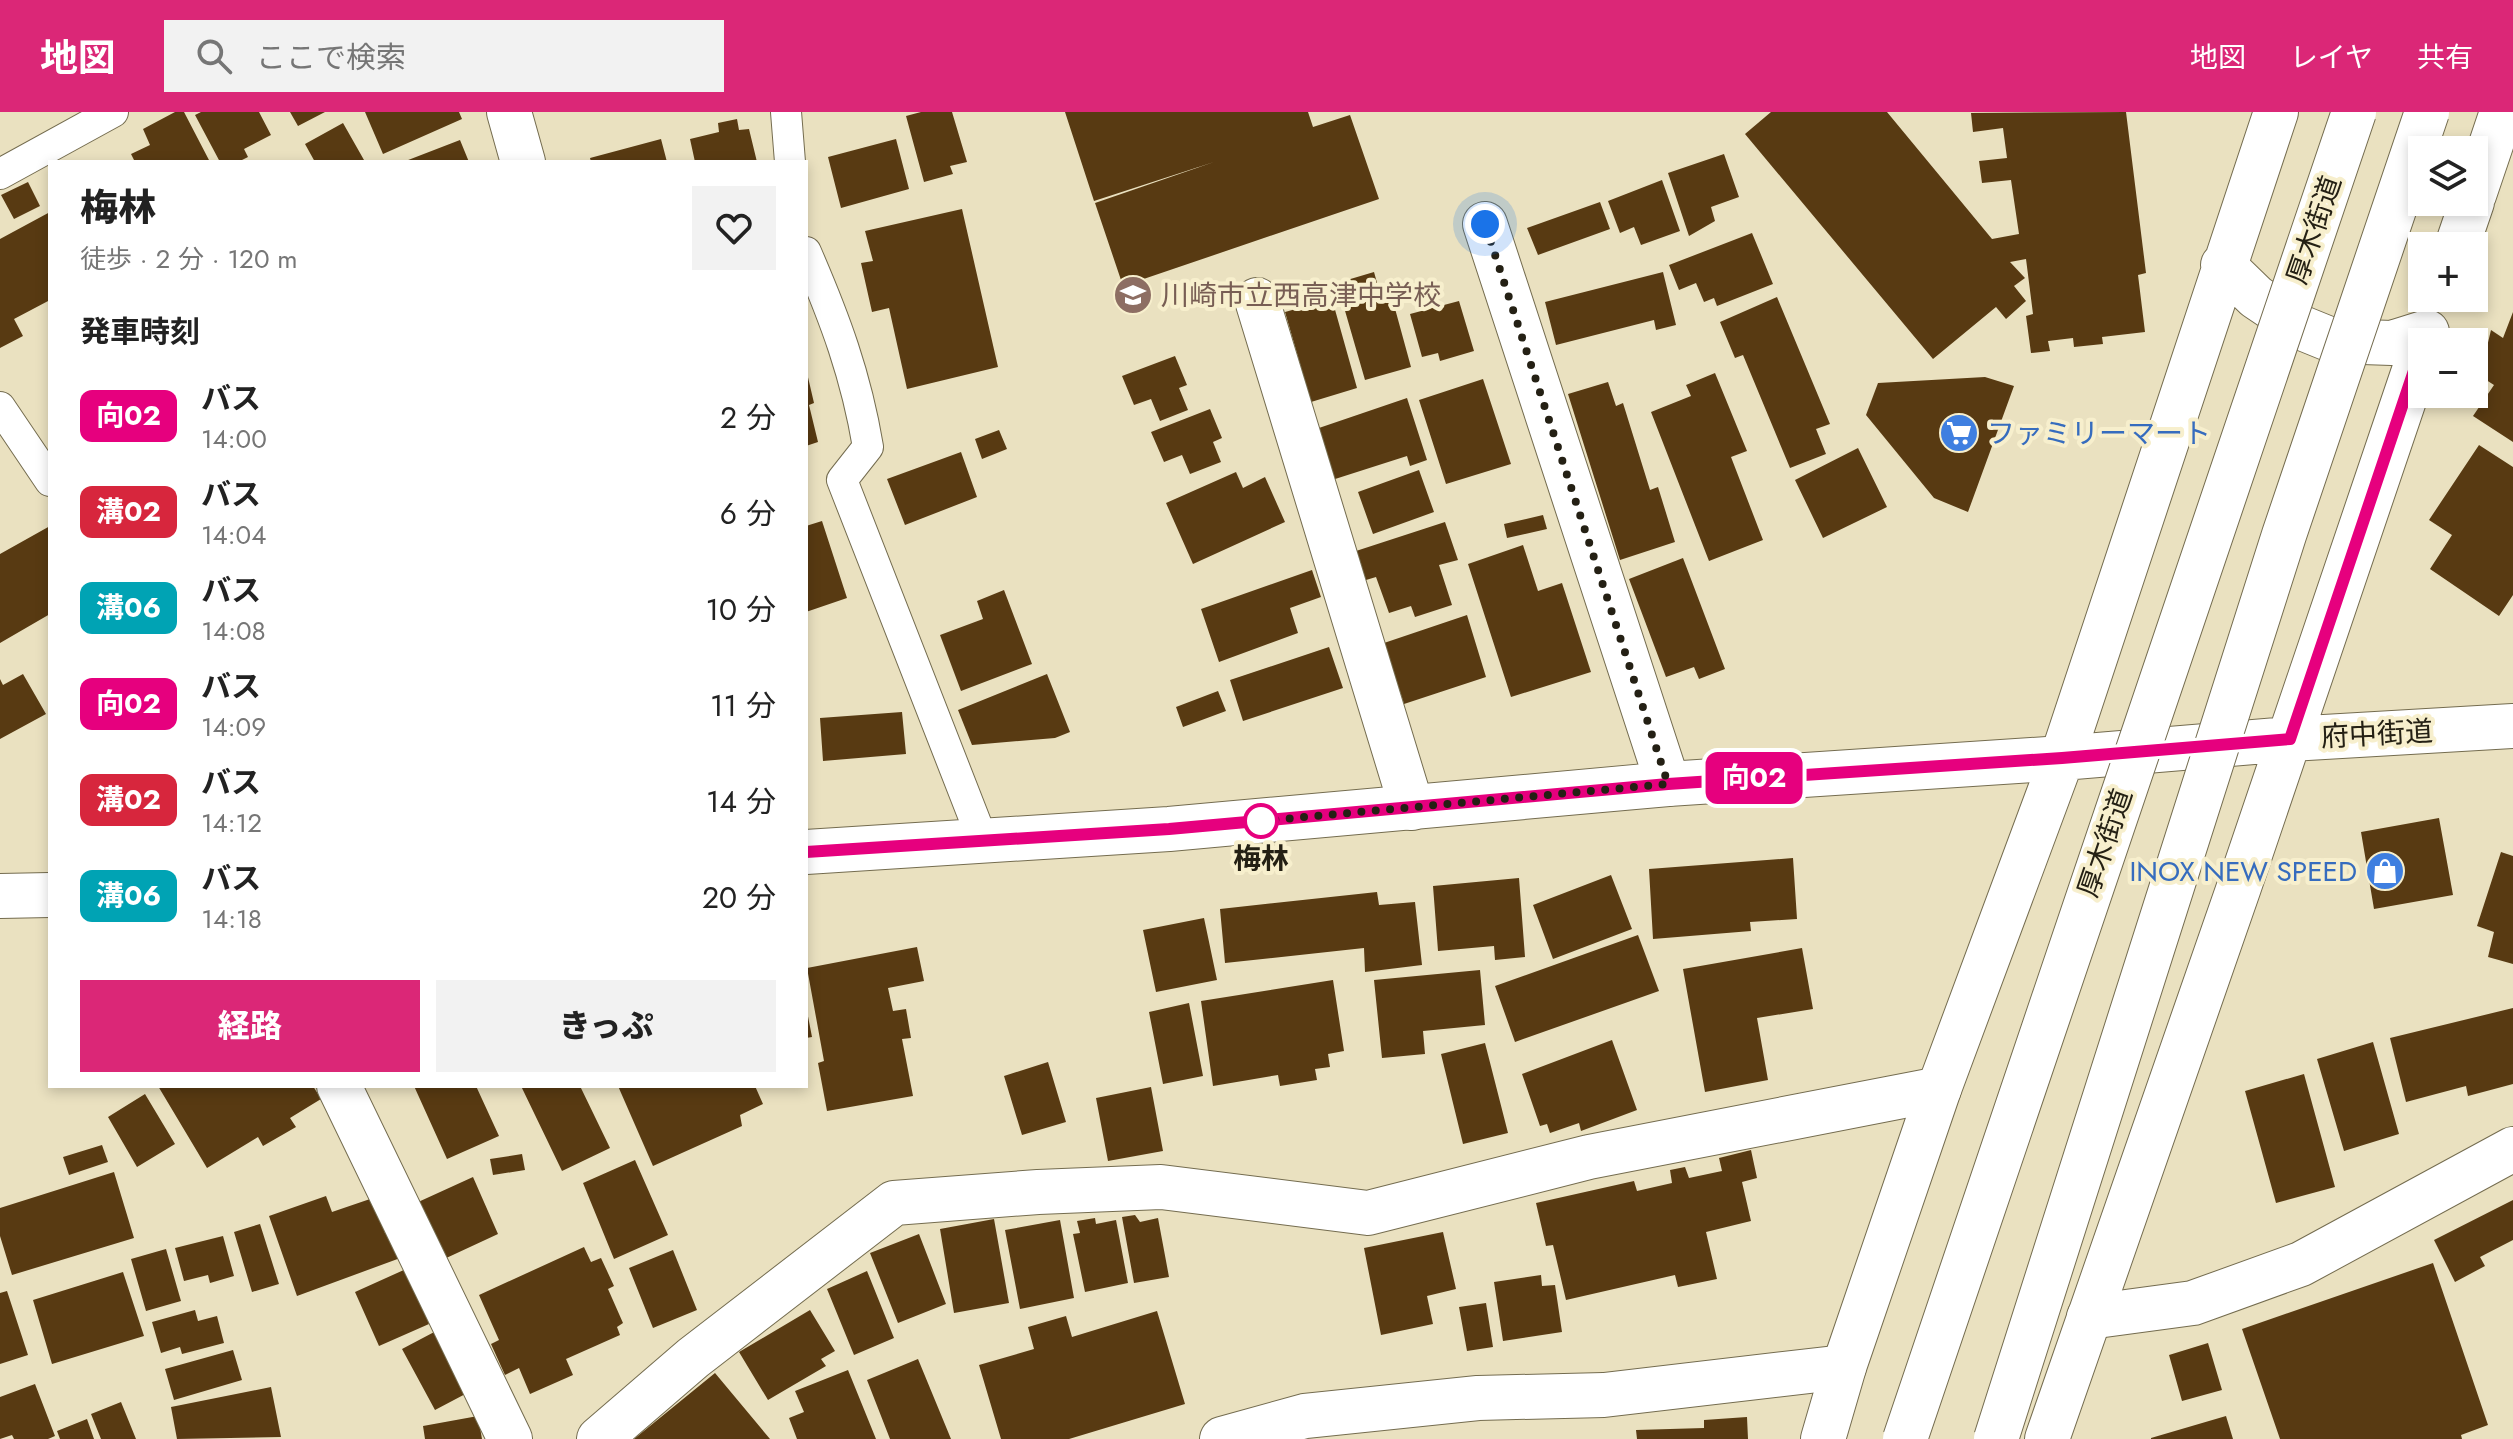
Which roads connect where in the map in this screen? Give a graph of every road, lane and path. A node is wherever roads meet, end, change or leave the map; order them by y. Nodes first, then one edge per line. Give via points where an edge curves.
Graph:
1 (113, 112) edge
2 (509, 112) edge
3 (786, 112) edge
4 (2276, 112) edge
5 (2354, 112) edge
6 (2427, 112) edge
7 (2502, 112) edge
8 (2488, 154) edge
9 (522, 160) edge
10 (790, 160) edge
11 (0, 174) edge
12 (1485, 224) dead end
13 (808, 257) edge
14 (2223, 265) junction
15 (1257, 300) dead end
16 (2408, 337) edge
17 (2408, 389) edge
18 (0, 407) edge
19 (48, 478) edge
20 (2513, 726) edge
21 (2290, 739) junction
22 (2062, 758) junction
23 (1668, 784) junction
24 (1412, 808) junction
25 (983, 841) junction
26 (808, 852) edge
27 (48, 895) edge
28 (0, 896) edge
29 (340, 1088) edge
30 (1939, 1089) junction
31 (2513, 1149) edge
32 (2089, 1317) junction
33 (1844, 1367) junction
34 (510, 1439) edge
35 (599, 1439) edge
36 (1222, 1439) edge
37 (1823, 1439) edge
38 (1905, 1439) edge
39 (1996, 1439) edge
40 (2047, 1439) edge

1 - 11 lane
2 - 9 main road
3 - 10 lane
4 - 14 main road
5 - 38 main road, 厚木街道, bridge
6 - 39 main road, bridge via 2284,535
7 - 8 main road
12 - 23 main road
13 - 25 lane via 859,394 868,447 842,480
14 - 16 main road via 2256,297 2302,328 2334,341 2392,343
14 - 22 main road
15 - 24 main road
17 - 21 main road
18 - 19 lane
20 - 21 main road, 府中街道
21 - 22 main road, 府中街道
21 - 32 main road
22 - 23 main road, 府中街道
22 - 30 main road
23 - 24 main road, 府中街道
24 - 25 main road, 府中街道
25 - 26 main road, 府中街道
27 - 28 main road
29 - 34 main road
30 - 33 main road
30 - 35 main road via 1589,1157 1368,1213 1161,1187 894,1203 693,1358
31 - 32 main road via 2301,1264 2193,1303
32 - 40 main road
33 - 36 main road via 1604,1395 1478,1398 1305,1416
33 - 37 main road

